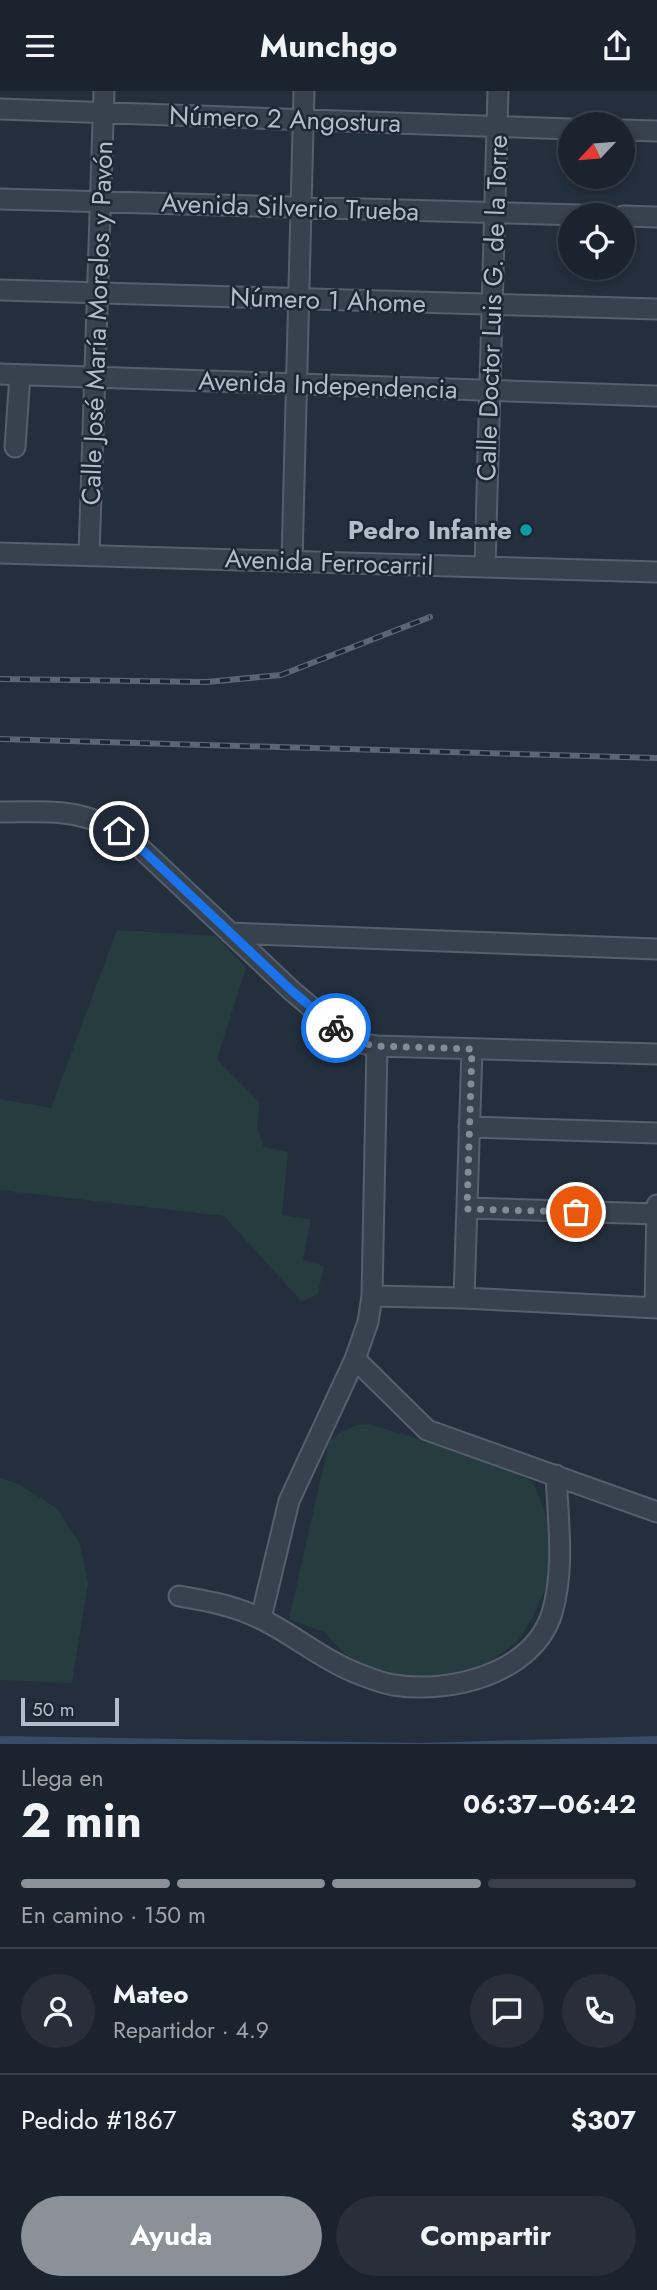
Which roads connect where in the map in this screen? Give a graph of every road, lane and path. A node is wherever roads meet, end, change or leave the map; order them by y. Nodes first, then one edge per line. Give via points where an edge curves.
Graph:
1 (104, 91) edge
2 (304, 91) edge
3 (498, 91) edge
4 (0, 109) edge
5 (104, 113) junction
6 (304, 120) junction
7 (497, 126) junction
8 (558, 129) edge
9 (635, 130) edge
10 (657, 131) edge
11 (0, 199) edge
12 (101, 201) junction
13 (301, 207) junction
14 (495, 213) junction
15 (558, 214) edge
16 (635, 216) edge
17 (657, 217) edge
18 (0, 290) edge
19 (98, 292) junction
20 (299, 299) junction
21 (492, 305) junction
22 (657, 309) edge
23 (10, 375) edge
24 (96, 377) junction
25 (297, 384) junction
26 (490, 390) junction
27 (657, 396) edge
28 (15, 447) dead end
29 (0, 553) edge
30 (89, 556) junction
31 (292, 561) junction
32 (485, 567) junction
33 (657, 572) edge
34 (0, 812) edge
35 (230, 933) junction
36 (657, 949) edge
37 (377, 1046) junction
38 (472, 1049) junction
39 (657, 1054) edge
40 (469, 1127) junction
41 (657, 1133) edge
42 (657, 1205) edge
43 (467, 1209) junction
44 (657, 1214) edge
45 (372, 1296) junction
46 (464, 1298) junction
47 (656, 1308) edge
48 (355, 1359) junction
49 (556, 1475) junction
50 (657, 1512) edge
51 (180, 1596) dead end
52 (261, 1618) junction

1 - 5 street, Calle José María Morelos y Pavón
2 - 6 street
3 - 7 street, Calle Doctor Luis G. de la Torre
4 - 5 street, Número 2 Angostura
5 - 6 street, Número 2 Angostura
5 - 12 street, Calle José María Morelos y Pavón
6 - 7 street, Número 2 Angostura
6 - 13 street
7 - 8 street, Número 2 Angostura
7 - 14 street, Calle Doctor Luis G. de la Torre
9 - 10 street
11 - 12 street, Avenida Silverio Trueba
12 - 13 street, Avenida Silverio Trueba
12 - 19 street, Calle José María Morelos y Pavón
13 - 14 street, Avenida Silverio Trueba
13 - 20 street
14 - 15 street, Avenida Silverio Trueba
14 - 21 street, Calle Doctor Luis G. de la Torre
16 - 17 street
18 - 19 street, Número 1 Ahome
19 - 20 street, Número 1 Ahome
19 - 24 street, Calle José María Morelos y Pavón
20 - 21 street, Número 1 Ahome
20 - 25 street
21 - 22 street, Número 1 Ahome
21 - 26 street, Calle Doctor Luis G. de la Torre
23 - 24 street, Avenida Independencia
23 - 28 street
24 - 25 street, Avenida Independencia
24 - 30 street, Calle José María Morelos y Pavón
25 - 26 street, Avenida Independencia
25 - 31 street
26 - 27 street, Avenida Independencia
26 - 32 street, Calle Doctor Luis G. de la Torre
29 - 30 street, Avenida Ferrocarril
30 - 31 street, Avenida Ferrocarril
31 - 32 street, Avenida Ferrocarril
32 - 33 street, Avenida Ferrocarril
34 - 35 street via 59,812 104,822 132,840
35 - 36 street
35 - 37 street via 353,1042
37 - 38 street
37 - 45 street
38 - 39 street
38 - 40 street
40 - 41 street
40 - 43 street
42 - 44 street
43 - 44 street
43 - 46 street
44 - 47 street
45 - 46 street
45 - 48 street
46 - 47 street
48 - 49 street via 427,1430
48 - 52 street via 289,1501
49 - 50 street
49 - 52 street via 559,1561 552,1613 536,1642 509,1664 449,1685 395,1685 350,1671
51 - 52 street via 224,1604

